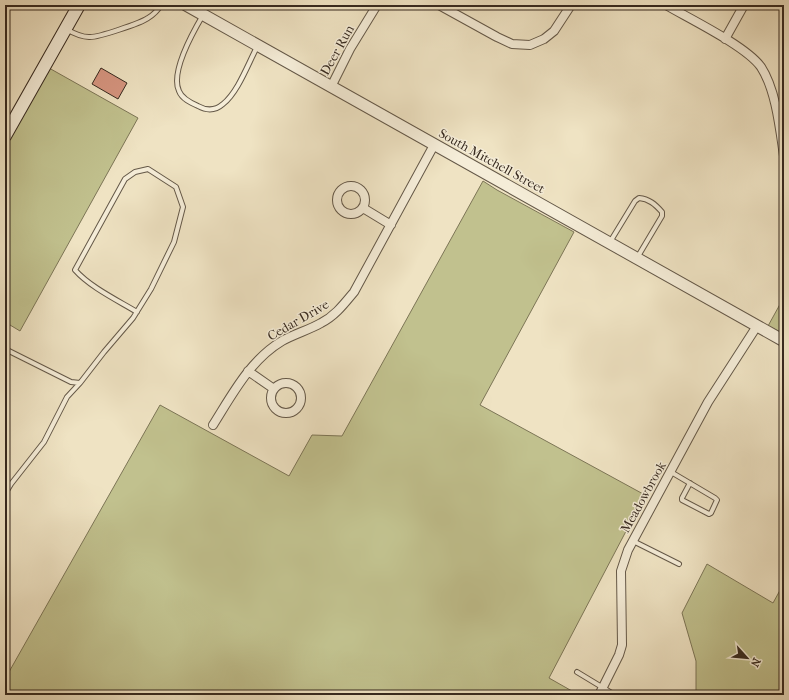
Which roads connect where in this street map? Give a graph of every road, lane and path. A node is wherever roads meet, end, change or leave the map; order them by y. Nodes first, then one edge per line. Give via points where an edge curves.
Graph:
1 (80, 5) edge
2 (161, 5) edge
3 (377, 5) edge
4 (439, 5) edge
5 (571, 5) edge
6 (666, 5) edge
7 (744, 5) edge
8 (188, 6) edge
9 (203, 14) junction
10 (66, 29) junction
11 (725, 39) junction
12 (258, 45) junction
13 (331, 87) junction
14 (5, 136) edge
15 (434, 145) junction
16 (784, 156) edge
17 (363, 208) dead end
18 (391, 225) junction
19 (609, 243) junction
20 (637, 259) junction
21 (137, 312) junction
22 (757, 326) junction
23 (784, 341) edge
24 (5, 350) edge
25 (248, 371) junction
26 (80, 384) junction
27 (274, 390) dead end
28 (213, 425) dead end
29 (671, 472) junction
30 (690, 483) junction
31 (5, 494) edge
32 (632, 540) junction
33 (679, 564) dead end
34 (577, 672) dead end
35 (601, 691) edge
36 (615, 695) edge

1 - 10 main road
2 - 10 lane via 147,19 90,38
3 - 13 street, Deer Run via 350,49
4 - 5 street via 512,44 530,45 544,39 554,30
6 - 11 street
7 - 11 street
8 - 9 street, South Mitchell Street
9 - 12 street, South Mitchell Street
9 - 12 lane via 178,68 177,84 184,99 208,110 224,104 237,86
10 - 14 main road
11 - 16 street via 747,53 761,67 777,110
12 - 13 street, South Mitchell Street
13 - 15 street, South Mitchell Street
15 - 18 street, Cedar Drive
15 - 19 street, South Mitchell Street
17 - 18 street
18 - 25 street, Cedar Drive via 354,292 340,310 331,318 282,340 263,354
19 - 20 street, South Mitchell Street
19 - 20 lane via 635,201 646,198 657,206 662,216
20 - 22 street, South Mitchell Street
21 - 21 lane via 174,242 183,206 176,187 148,169 135,172 125,179 75,270 81,277
21 - 26 lane
22 - 23 street, South Mitchell Street
22 - 29 street, Meadowbrook via 708,402
24 - 26 lane
25 - 27 street
25 - 28 street, Cedar Drive
26 - 31 lane via 67,397 44,442
29 - 30 lane
29 - 32 street, Meadowbrook
30 - 30 lane via 717,500 711,513 682,500
32 - 33 lane
32 - 35 street, Meadowbrook via 621,571 622,645
34 - 35 lane
35 - 36 lane

